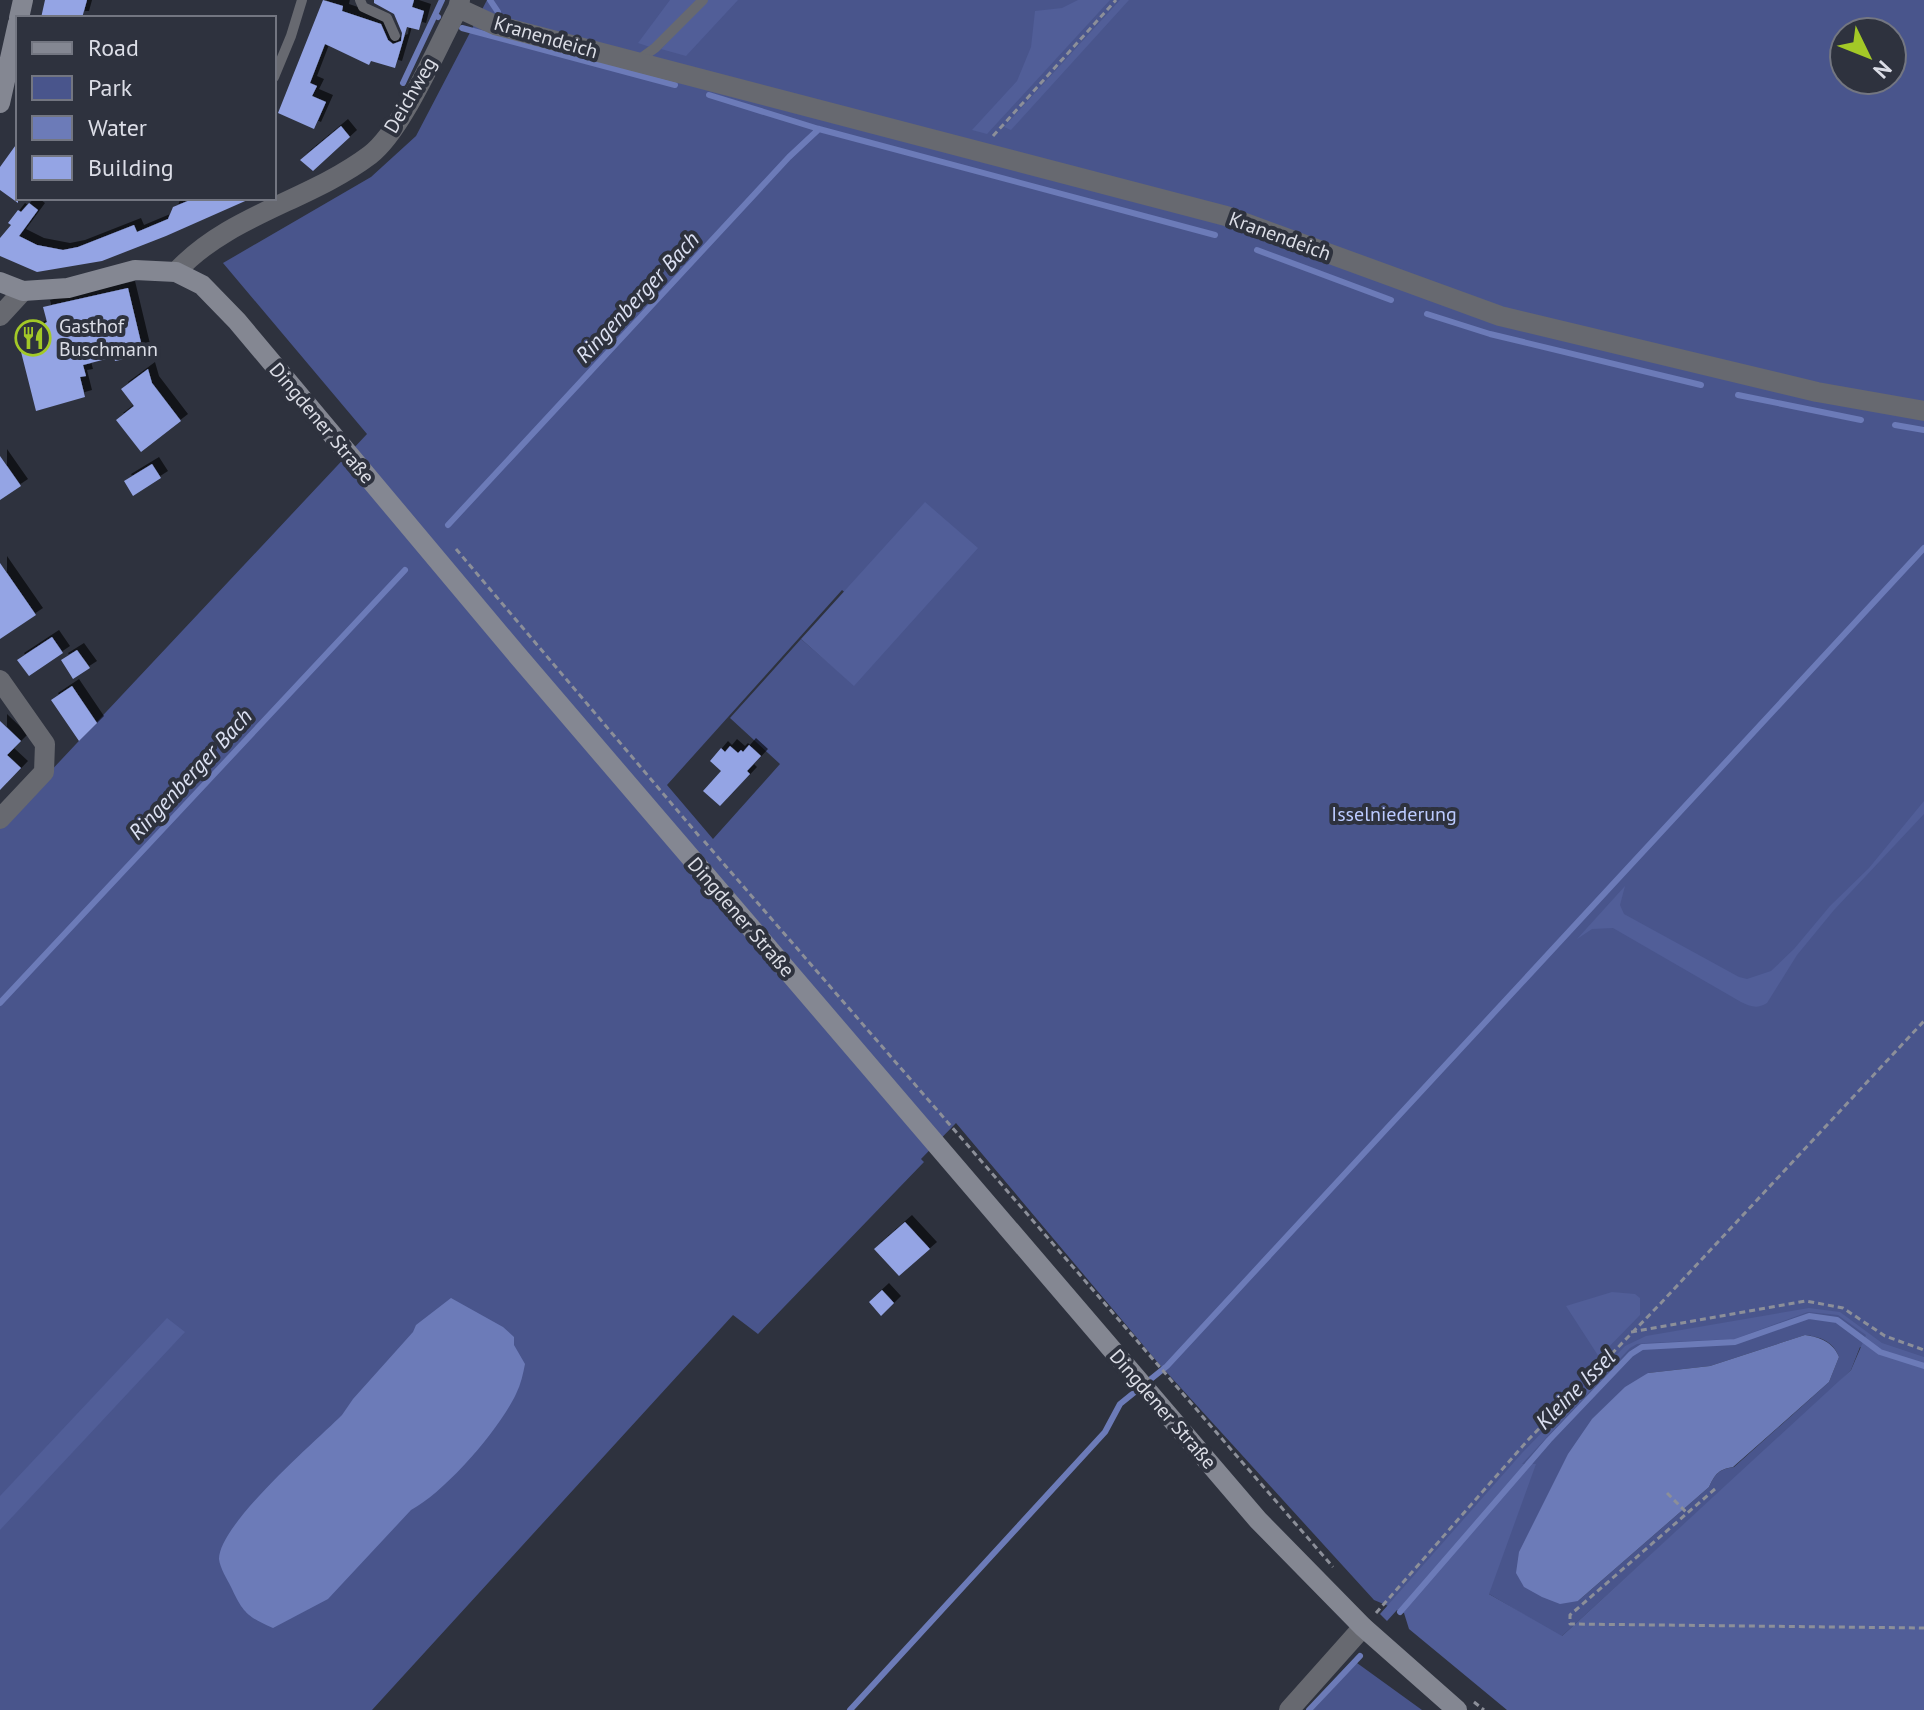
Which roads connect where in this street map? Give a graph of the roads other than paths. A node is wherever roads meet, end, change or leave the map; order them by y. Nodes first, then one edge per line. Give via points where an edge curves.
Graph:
1 (302, 0) edge
2 (360, 0) edge
3 (703, 0) edge
4 (459, 4) edge
5 (16, 29) edge
6 (395, 36) dead end
7 (635, 62) junction
8 (276, 72) edge
9 (0, 103) edge
10 (176, 272) junction
11 (0, 282) edge
12 (23, 291) junction
13 (0, 316) edge
14 (1924, 411) edge
15 (0, 680) edge
16 (0, 819) edge
17 (1368, 1621) junction
18 (1465, 1705) edge
19 (1289, 1710) edge

1 - 8 lane
2 - 6 lane via 363,7 387,18
3 - 7 lane
4 - 7 street, Kranendeich via 495,25
4 - 10 street, Deichweg via 395,127 372,153 344,173 252,217 193,253
5 - 9 main road
7 - 14 street, Kranendeich via 1226,216 1500,316 1817,392
10 - 12 main road, Dingdener Straße via 135,270 68,288
10 - 17 main road, Dingdener Straße via 202,285 237,321 1258,1520 1332,1598
11 - 12 main road
12 - 13 street
15 - 16 street via 45,744 44,772
17 - 18 main road, Dingdener Straße
17 - 19 street

